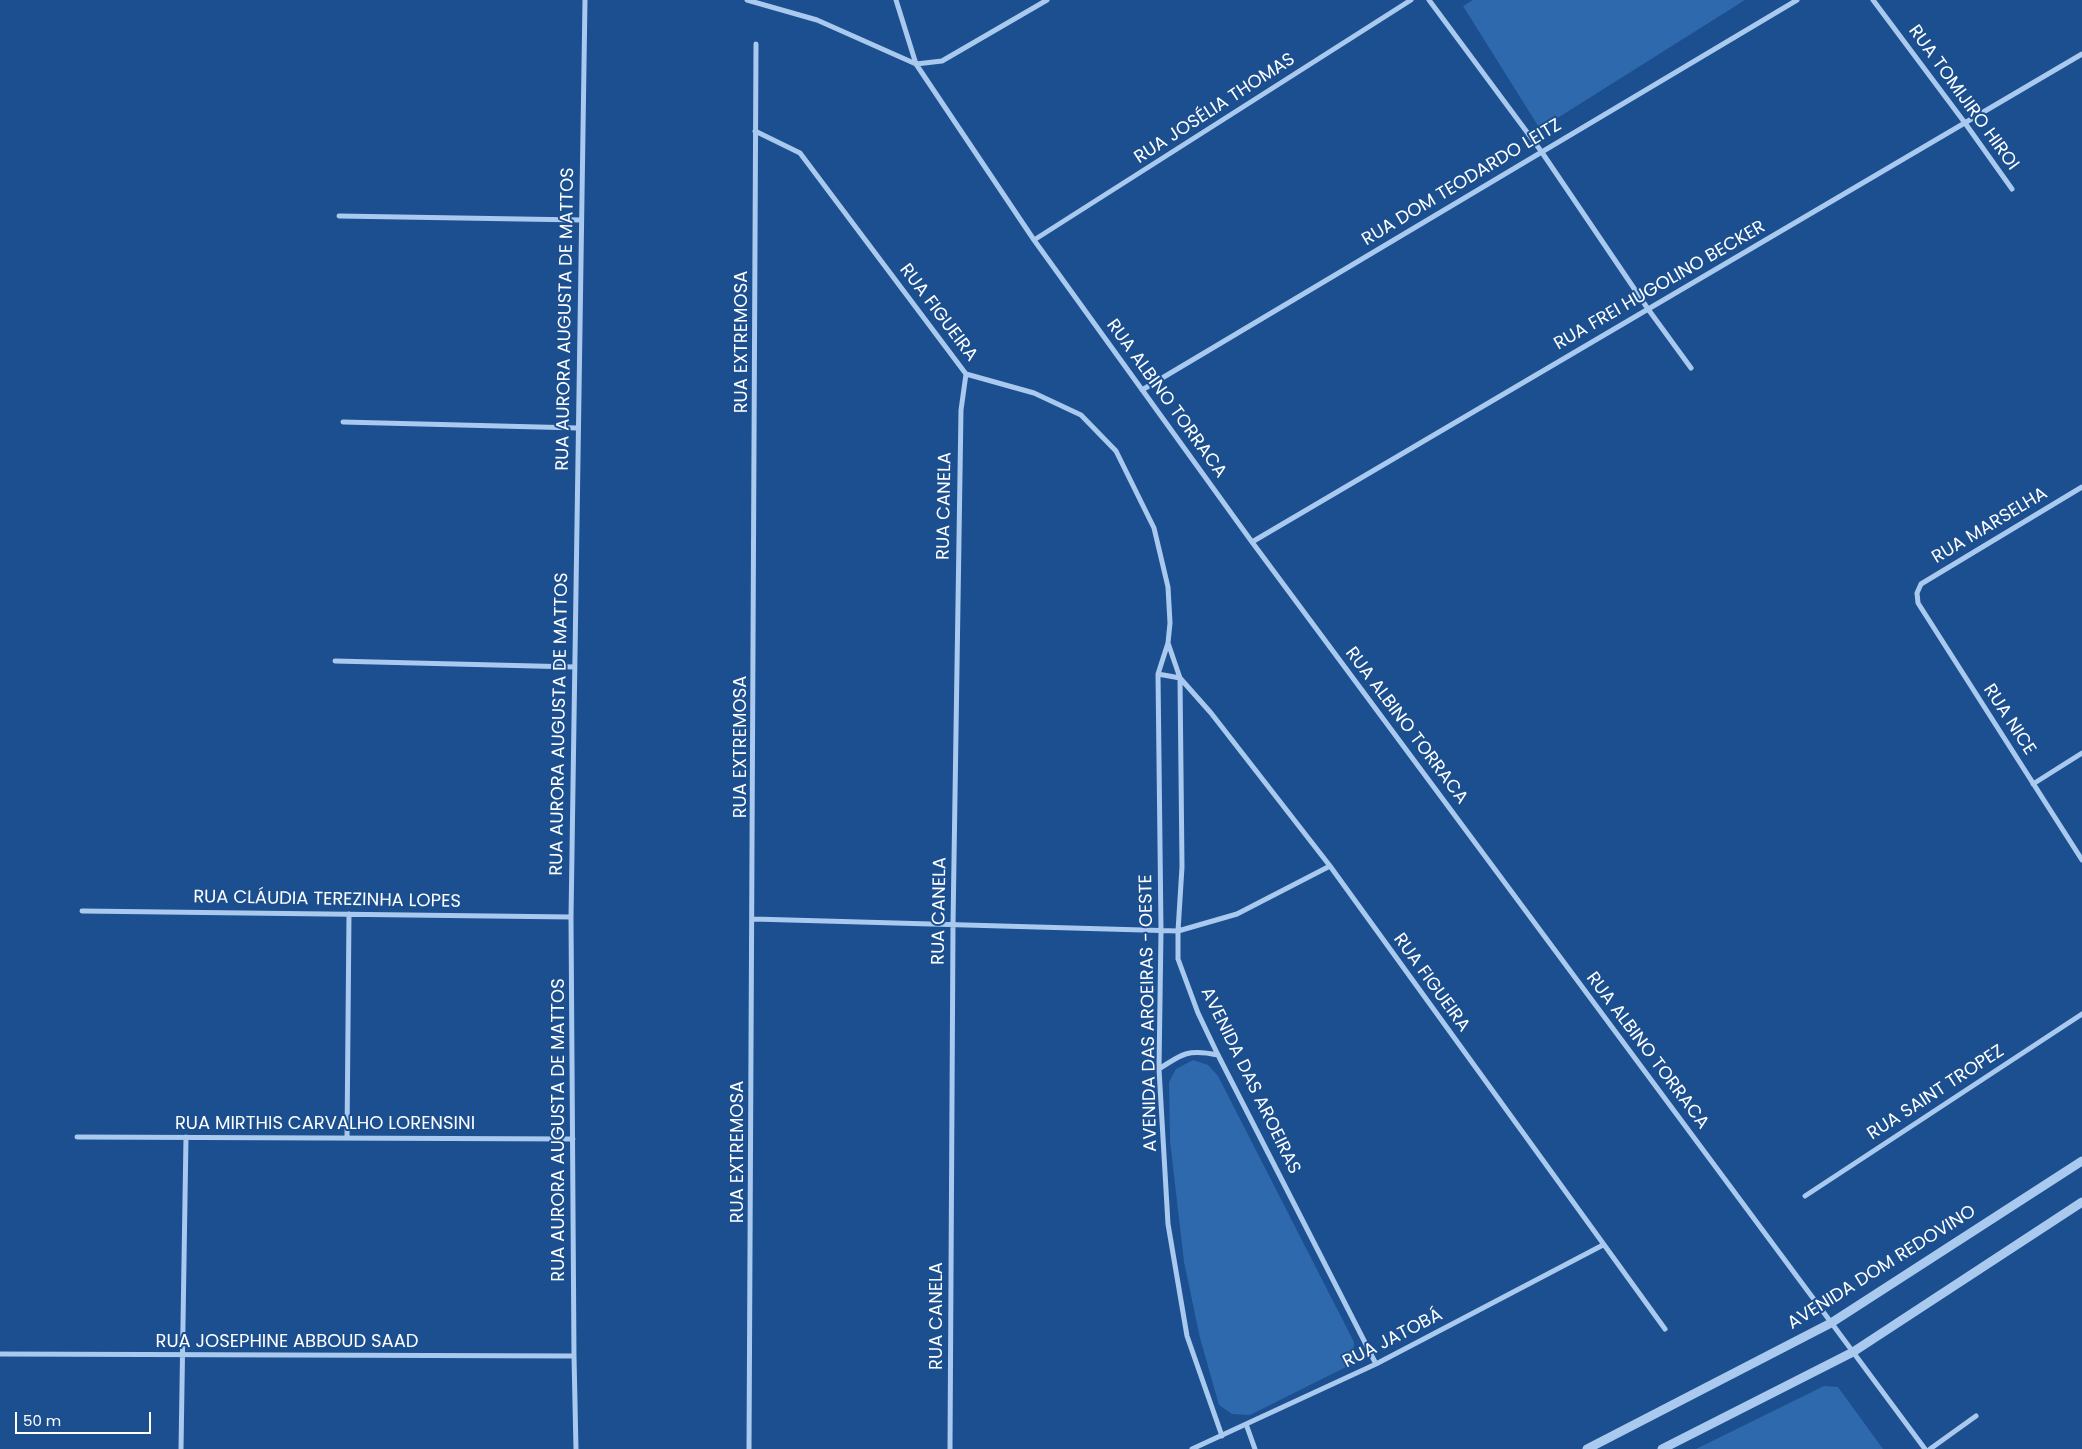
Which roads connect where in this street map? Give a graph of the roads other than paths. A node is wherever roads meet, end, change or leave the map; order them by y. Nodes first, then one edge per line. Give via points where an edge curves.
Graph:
1 (585, 0) edge
2 (747, 0) edge
3 (896, 0) edge
4 (1046, 0) edge
5 (1411, 0) edge
6 (1429, 0) edge
7 (1796, 0) edge
8 (1873, 0) edge
9 (756, 44) dead end
10 (2082, 54) edge
11 (916, 64) junction
12 (1965, 123) junction
13 (755, 131) junction
14 (1541, 151) junction
15 (2012, 189) dead end
16 (339, 216) dead end
17 (581, 220) junction
18 (1034, 240) junction
19 (1648, 309) junction
20 (1691, 368) dead end
21 (966, 374) junction
22 (1142, 390) junction
23 (343, 422) dead end
24 (578, 428) junction
25 (2082, 487) edge
26 (1252, 542) junction
27 (1917, 593) joint
28 (1168, 643) junction
29 (335, 661) dead end
30 (575, 667) junction
31 (1158, 674) junction
32 (1180, 678) junction
33 (2082, 753) edge
34 (2034, 784) junction
35 (2082, 860) edge
36 (1330, 866) junction
37 (82, 911) dead end
38 (350, 914) junction
39 (571, 917) junction
40 (754, 920) junction
41 (953, 925) junction
42 (1161, 931) junction
43 (1178, 931) junction
44 (2082, 1014) edge
45 (1218, 1055) junction
46 (1159, 1069) junction
47 (77, 1137) dead end
48 (186, 1137) junction
49 (347, 1138) junction
50 (573, 1139) junction
51 (2082, 1161) edge
52 (1805, 1196) dead end
53 (2082, 1202) edge
54 (1602, 1245) junction
55 (1831, 1324) junction
56 (1665, 1329) dead end
57 (1853, 1352) junction
58 (0, 1354) edge
59 (183, 1356) junction
60 (574, 1356) junction
61 (1376, 1364) junction
62 (1976, 1416) dead end
63 (1246, 1424) junction
64 (1222, 1436) junction
65 (1200, 1448) edge
66 (181, 1449) edge
67 (576, 1449) edge
68 (749, 1449) edge
69 (950, 1449) edge
70 (1192, 1449) edge
71 (1255, 1449) edge
72 (1587, 1449) edge
73 (1662, 1449) edge
74 (1925, 1449) edge
75 (1930, 1449) edge

1 - 17 street, RUA AURORA AUGUSTA DE MATTOS
2 - 11 street via 817,20
3 - 11 street, RUA ALBINO TORRACA
4 - 11 street via 942,61
5 - 18 street, RUA JOSÉLIA THOMAS
6 - 14 street
7 - 14 street, RUA DOM TEODARDO LEITZ
8 - 12 street, RUA TOMIJIRO HIROI
9 - 13 street, RUA EXTREMOSA
10 - 12 street, RUA FREI HUGOLINO BECKER
11 - 18 street, RUA ALBINO TORRACA
12 - 15 street, RUA TOMIJIRO HIROI
12 - 19 street, RUA FREI HUGOLINO BECKER
13 - 21 street, RUA FIGUEIRA via 800,153
13 - 40 street, RUA EXTREMOSA
14 - 19 street
14 - 22 street, RUA DOM TEODARDO LEITZ
16 - 17 street
17 - 24 street, RUA AURORA AUGUSTA DE MATTOS
18 - 22 street, RUA ALBINO TORRACA
19 - 20 street
19 - 26 street, RUA FREI HUGOLINO BECKER
21 - 28 street, RUA FIGUEIRA via 1034,393 1081,415 1116,450 1154,528 1168,587
21 - 41 street, RUA CANELA via 960,410
22 - 26 street, RUA ALBINO TORRACA
23 - 24 street
24 - 30 street, RUA AURORA AUGUSTA DE MATTOS
25 - 27 street, RUA MARSELHA via 1921,584
26 - 55 street, RUA ALBINO TORRACA
27 - 34 street, RUA NICE via 1918,603
28 - 31 street, AVENIDA DAS AROEIRAS - OESTE
28 - 32 street, AVENIDA DAS AROEIRAS
29 - 30 street
30 - 39 street, RUA AURORA AUGUSTA DE MATTOS
31 - 32 street
31 - 42 street, AVENIDA DAS AROEIRAS - OESTE
32 - 36 street, RUA FIGUEIRA via 1211,712
32 - 43 street, AVENIDA DAS AROEIRAS via 1182,867
33 - 34 street
34 - 35 street, RUA NICE
36 - 43 street via 1237,914
36 - 54 street, RUA FIGUEIRA
37 - 38 street, RUA CLÁUDIA TEREZINHA LOPES
38 - 39 street, RUA CLÁUDIA TEREZINHA LOPES
38 - 49 street
39 - 50 street, RUA AURORA AUGUSTA DE MATTOS
40 - 41 street
40 - 68 street, RUA EXTREMOSA
41 - 42 street
41 - 69 street, RUA CANELA
42 - 43 street
42 - 46 street, AVENIDA DAS AROEIRAS - OESTE
43 - 45 street, AVENIDA DAS AROEIRAS via 1178,959
44 - 52 street, RUA SAINT TROPEZ
45 - 46 street via 1197,1050 1179,1056
45 - 61 street, AVENIDA DAS AROEIRAS
46 - 64 street, AVENIDA DAS AROEIRAS - OESTE via 1168,1224 1186,1336
47 - 48 street, RUA MIRTHIS CARVALHO LORENSINI
48 - 49 street, RUA MIRTHIS CARVALHO LORENSINI
48 - 59 street
49 - 50 street, RUA MIRTHIS CARVALHO LORENSINI
50 - 60 street, RUA AURORA AUGUSTA DE MATTOS
51 - 55 street, AVENIDA DOM REDOVINO
53 - 57 street
54 - 56 street, RUA FIGUEIRA
54 - 61 street, RUA JATOBÁ
55 - 57 street, RUA ALBINO TORRACA
55 - 72 street, AVENIDA DOM REDOVINO
57 - 73 street
57 - 74 street, RUA ALBINO TORRACA
58 - 59 street, RUA JOSEPHINE ABBOUD SAAD
59 - 60 street, RUA JOSEPHINE ABBOUD SAAD
59 - 66 street
60 - 67 street, RUA AURORA AUGUSTA DE MATTOS
61 - 63 street, RUA JATOBÁ
62 - 75 street
63 - 64 street, RUA JATOBÁ
63 - 71 street
64 - 65 street, RUA JATOBÁ
65 - 70 street, RUA JATOBÁ

